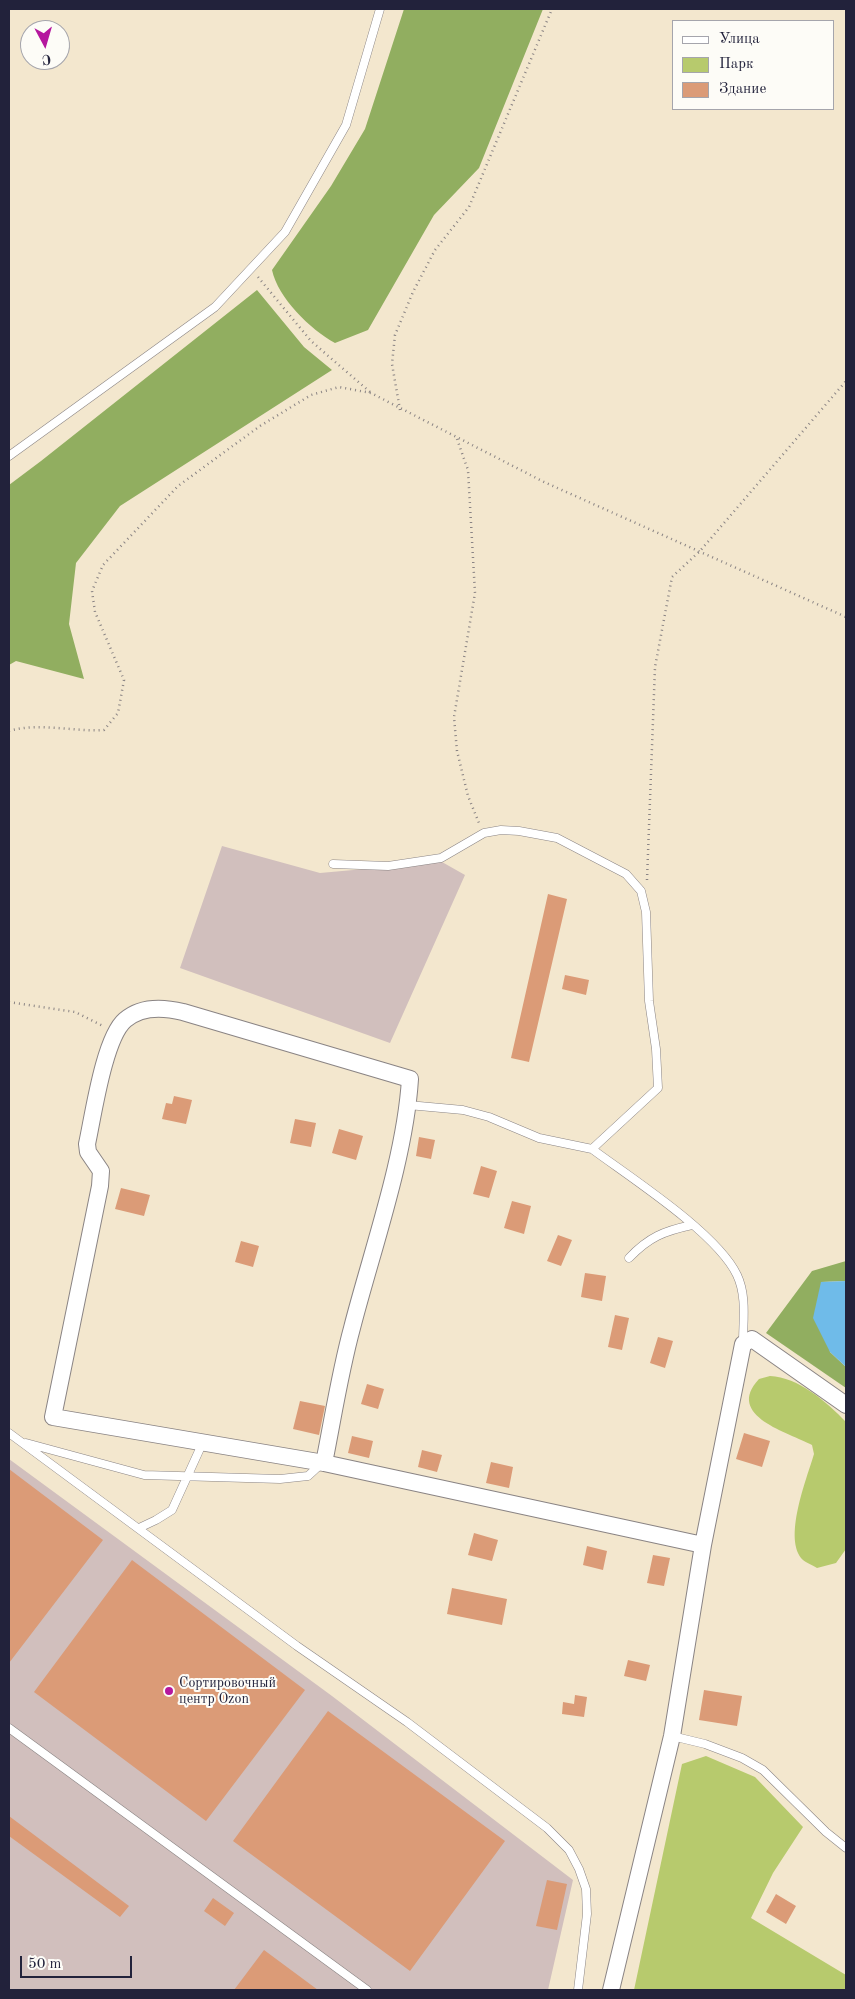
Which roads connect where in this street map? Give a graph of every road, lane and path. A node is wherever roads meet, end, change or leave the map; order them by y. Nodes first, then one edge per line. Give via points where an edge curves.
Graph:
1 (380, 9) edge
2 (552, 9) edge
3 (251, 269) junction
4 (846, 381) edge
5 (371, 393) junction
6 (400, 410) junction
7 (456, 438) junction
8 (9, 456) edge
9 (700, 551) junction
10 (846, 618) edge
11 (9, 731) edge
12 (484, 833) junction
13 (333, 864) dead end
14 (647, 883) dead end
15 (9, 1002) edge
16 (115, 1032) junction
17 (408, 1106) junction
18 (592, 1149) junction
19 (692, 1225) junction
20 (629, 1258) dead end
21 (743, 1344) junction
22 (846, 1405) edge
23 (9, 1433) edge
24 (18, 1439) junction
25 (203, 1442) junction
26 (324, 1462) junction
27 (189, 1475) junction
28 (138, 1528) junction
29 (703, 1545) junction
30 (9, 1728) edge
31 (672, 1736) junction
32 (846, 1848) edge
33 (367, 1990) edge
34 (578, 1990) edge
35 (611, 1990) edge

1 - 3 lane via 346,125 285,232
2 - 6 path via 469,207 436,250 395,334 392,364
3 - 5 path via 311,341
3 - 8 lane via 215,307
4 - 9 path
5 - 6 path
5 - 11 path via 339,387 311,395 260,426 178,486 103,564 92,591 95,612 124,680 118,713 104,730 25,726
6 - 7 path
7 - 9 path via 544,482
7 - 12 path via 468,470 475,593 454,717 457,751 468,796
9 - 10 path
9 - 14 path via 672,577 655,667
12 - 13 lane via 441,858 388,866
12 - 18 lane via 519,831 557,838 626,874 641,891 646,912 649,1001 658,1088
15 - 16 path via 75,1012
16 - 17 street via 125,1020 144,1010 164,1008 183,1012 410,1079
16 - 25 street via 99,1084 87,1144 88,1152 101,1170 100,1186 53,1417
17 - 18 lane via 462,1110 489,1117 540,1138
17 - 26 street via 351,1330
18 - 19 lane
19 - 20 lane via 668,1230 644,1243
19 - 21 lane via 719,1249 737,1274 744,1297
21 - 22 street via 752,1339
21 - 29 street
23 - 24 lane
24 - 27 lane via 144,1475
24 - 28 lane
25 - 26 street
25 - 27 lane
26 - 27 lane via 308,1476 280,1479
26 - 29 street
27 - 28 lane via 172,1510
28 - 34 lane via 297,1646 407,1722 547,1828 569,1850 584,1882 587,1905
29 - 31 street
30 - 33 lane
31 - 32 lane via 733,1754 763,1770
31 - 35 street

